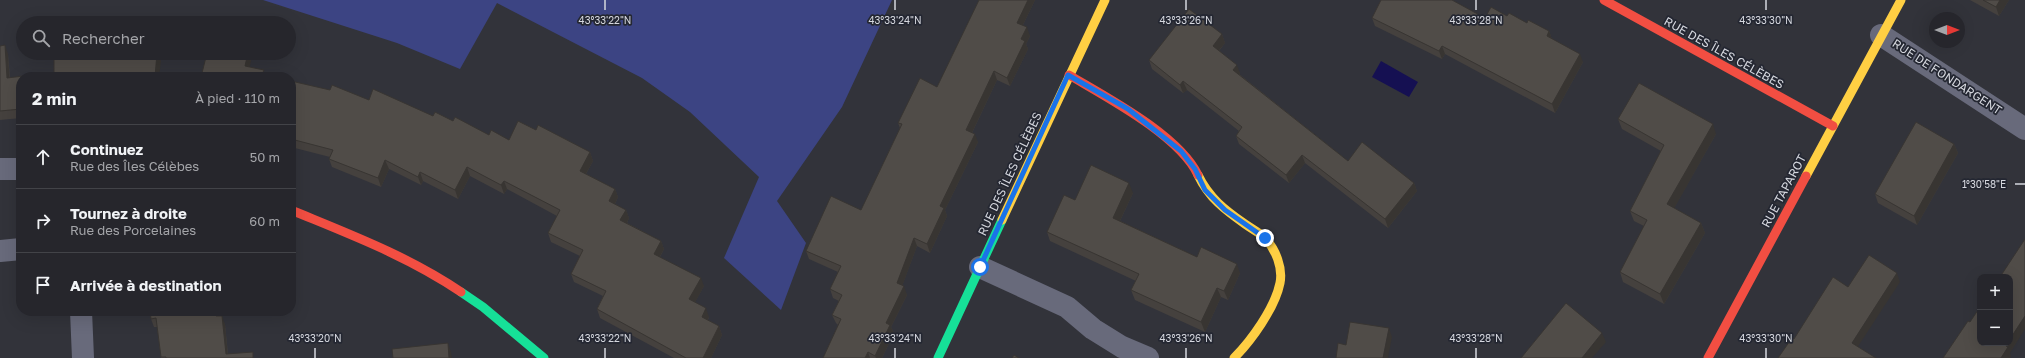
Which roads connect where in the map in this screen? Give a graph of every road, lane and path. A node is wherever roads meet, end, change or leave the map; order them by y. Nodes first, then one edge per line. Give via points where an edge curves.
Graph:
1 (1105, 0) edge
2 (1604, 0) edge
3 (1901, 0) edge
4 (1881, 35) junction
5 (1068, 75) junction
6 (1833, 126) junction
7 (2025, 129) edge
8 (0, 169) edge
9 (16, 169) edge
10 (296, 212) edge
11 (16, 249) edge
12 (0, 251) edge
13 (980, 267) junction
14 (80, 316) edge
15 (83, 358) edge
16 (544, 358) edge
17 (938, 358) edge
18 (1148, 358) edge
19 (1234, 358) edge
20 (1708, 358) edge

1 - 5 street, RUE DES ÎLES CÉLÈBES
2 - 6 street, RUE DES ÎLES CÉLÈBES
3 - 4 street, RUE DE FONDARGENT
4 - 6 street, RUE TAPAROT
4 - 7 street, RUE DE FONDARGENT
5 - 13 street, RUE DES ÎLES CÉLÈBES
5 - 19 street via 1128,109 1181,151 1195,169 1205,190 1225,210 1265,238 1278,261 1280,283 1272,305 1247,345
6 - 20 street, RUE TAPAROT
8 - 9 street
10 - 16 street via 387,250 433,273 483,307
11 - 12 street
13 - 17 street, RUE DES ÎLES CÉLÈBES
13 - 18 street via 1068,307 1093,329 1122,347
14 - 15 street

